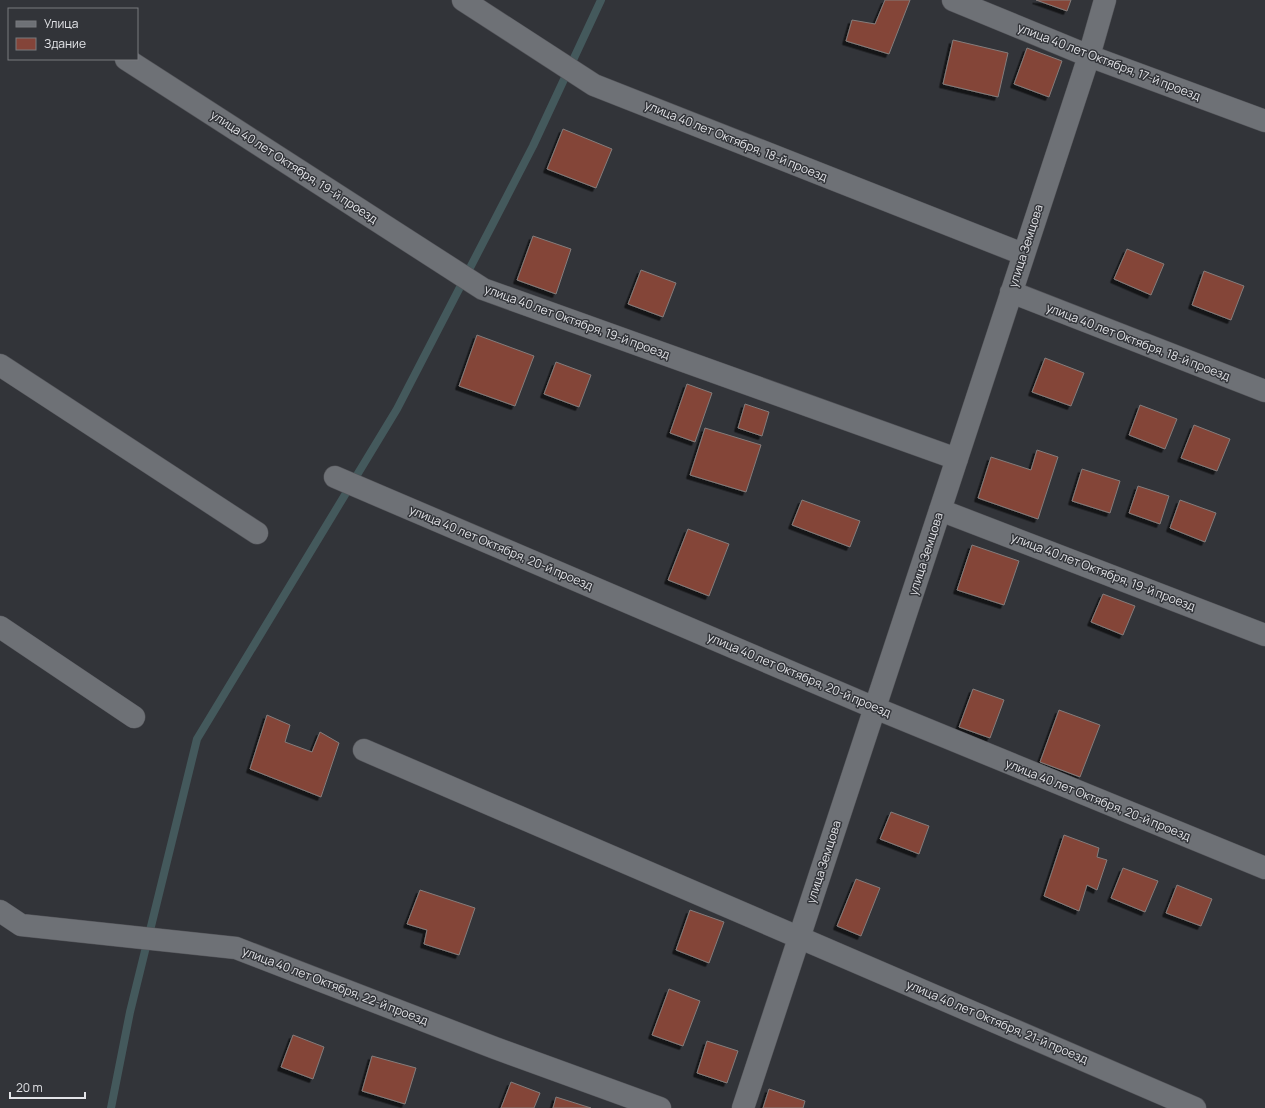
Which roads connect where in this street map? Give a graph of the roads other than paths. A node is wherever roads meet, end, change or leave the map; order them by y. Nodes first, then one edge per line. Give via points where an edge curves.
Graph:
1 (463, 0) edge
2 (953, 0) edge
3 (1105, 0) edge
4 (1089, 56) junction
5 (128, 60) edge
6 (1265, 121) edge
7 (1023, 254) junction
8 (1011, 292) junction
9 (0, 365) edge
10 (1265, 391) edge
11 (957, 459) junction
12 (335, 477) dead end
13 (940, 510) junction
14 (257, 533) dead end
15 (0, 627) edge
16 (1265, 635) edge
17 (875, 708) junction
18 (134, 717) dead end
19 (364, 750) dead end
20 (1265, 868) edge
21 (0, 911) edge
22 (799, 937) junction
23 (660, 1108) edge
24 (743, 1108) edge
25 (1195, 1108) edge

1 - 7 street, улица 40 лет Октября, 18-й проезд via 594,85
2 - 4 street, улица 40 лет Октября, 17-й проезд
3 - 4 street, улица Земцова
4 - 6 street, улица 40 лет Октября, 17-й проезд
4 - 7 street, улица Земцова
5 - 11 street, улица 40 лет Октября, 19-й проезд via 483,289
7 - 8 street, улица Земцова
8 - 10 street, улица 40 лет Октября, 18-й проезд
8 - 11 street, улица Земцова
9 - 14 street
11 - 13 street, улица Земцова
12 - 17 street, улица 40 лет Октября, 20-й проезд
13 - 16 street, улица 40 лет Октября, 19-й проезд
13 - 17 street, улица Земцова
15 - 18 street
17 - 20 street, улица 40 лет Октября, 20-й проезд
17 - 22 street, улица Земцова
19 - 22 street, улица 40 лет Октября, 21-й проезд
21 - 23 street, улица 40 лет Октября, 22-й проезд via 21,925 236,948 495,1048
22 - 24 street, улица Земцова
22 - 25 street, улица 40 лет Октября, 21-й проезд

